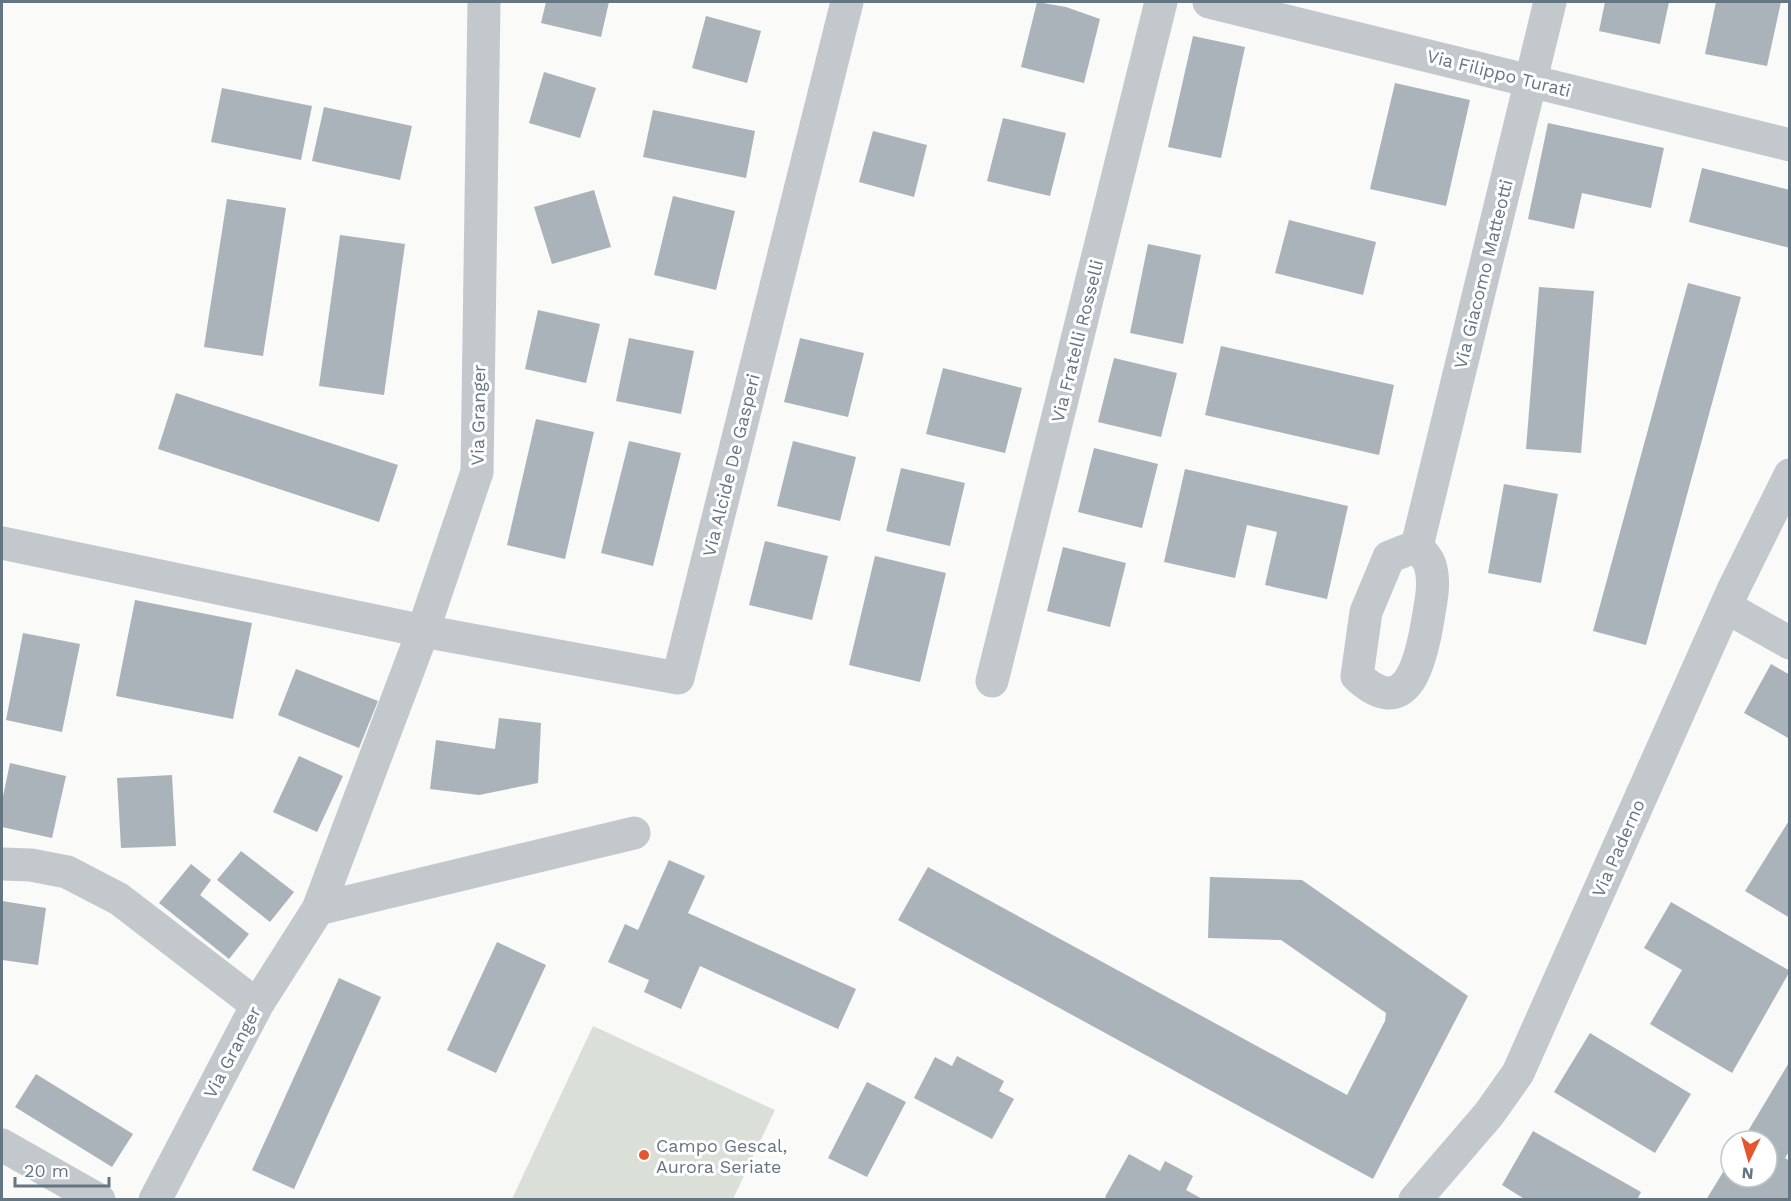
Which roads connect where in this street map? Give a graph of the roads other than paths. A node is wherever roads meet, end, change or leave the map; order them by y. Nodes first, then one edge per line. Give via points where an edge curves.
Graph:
1 (484, 2) edge
2 (847, 2) edge
3 (1161, 2) edge
4 (1209, 2) edge
5 (1550, 2) edge
6 (1530, 80) junction
7 (1790, 145) edge
8 (1790, 475) edge
9 (2, 543) edge
10 (1417, 546) dead end
11 (1726, 607) junction
12 (423, 631) junction
13 (1790, 643) edge
14 (992, 681) dead end
15 (634, 833) dead end
16 (2, 864) edge
17 (318, 909) junction
18 (257, 1005) junction
19 (2, 1144) edge
20 (99, 1200) edge
21 (155, 1200) edge
22 (1415, 1200) edge

1 - 12 street, Via Granger via 477,472
2 - 12 street, Via Alcide De Gasperi via 678,678
3 - 14 street, Via Fratelli Rosselli
4 - 6 street, Via Filippo Turati
5 - 6 street, Via Giacomo Matteotti
6 - 7 street, Via Filippo Turati
6 - 10 street, Via Giacomo Matteotti
8 - 11 street, Via Paderno
9 - 12 street
11 - 13 street
11 - 22 street, Via Paderno via 1518,1073 1489,1114
12 - 17 street, Via Granger
15 - 17 street
16 - 18 street via 68,872 119,899
17 - 18 street, Via Granger
18 - 21 street, Via Granger
19 - 20 street

